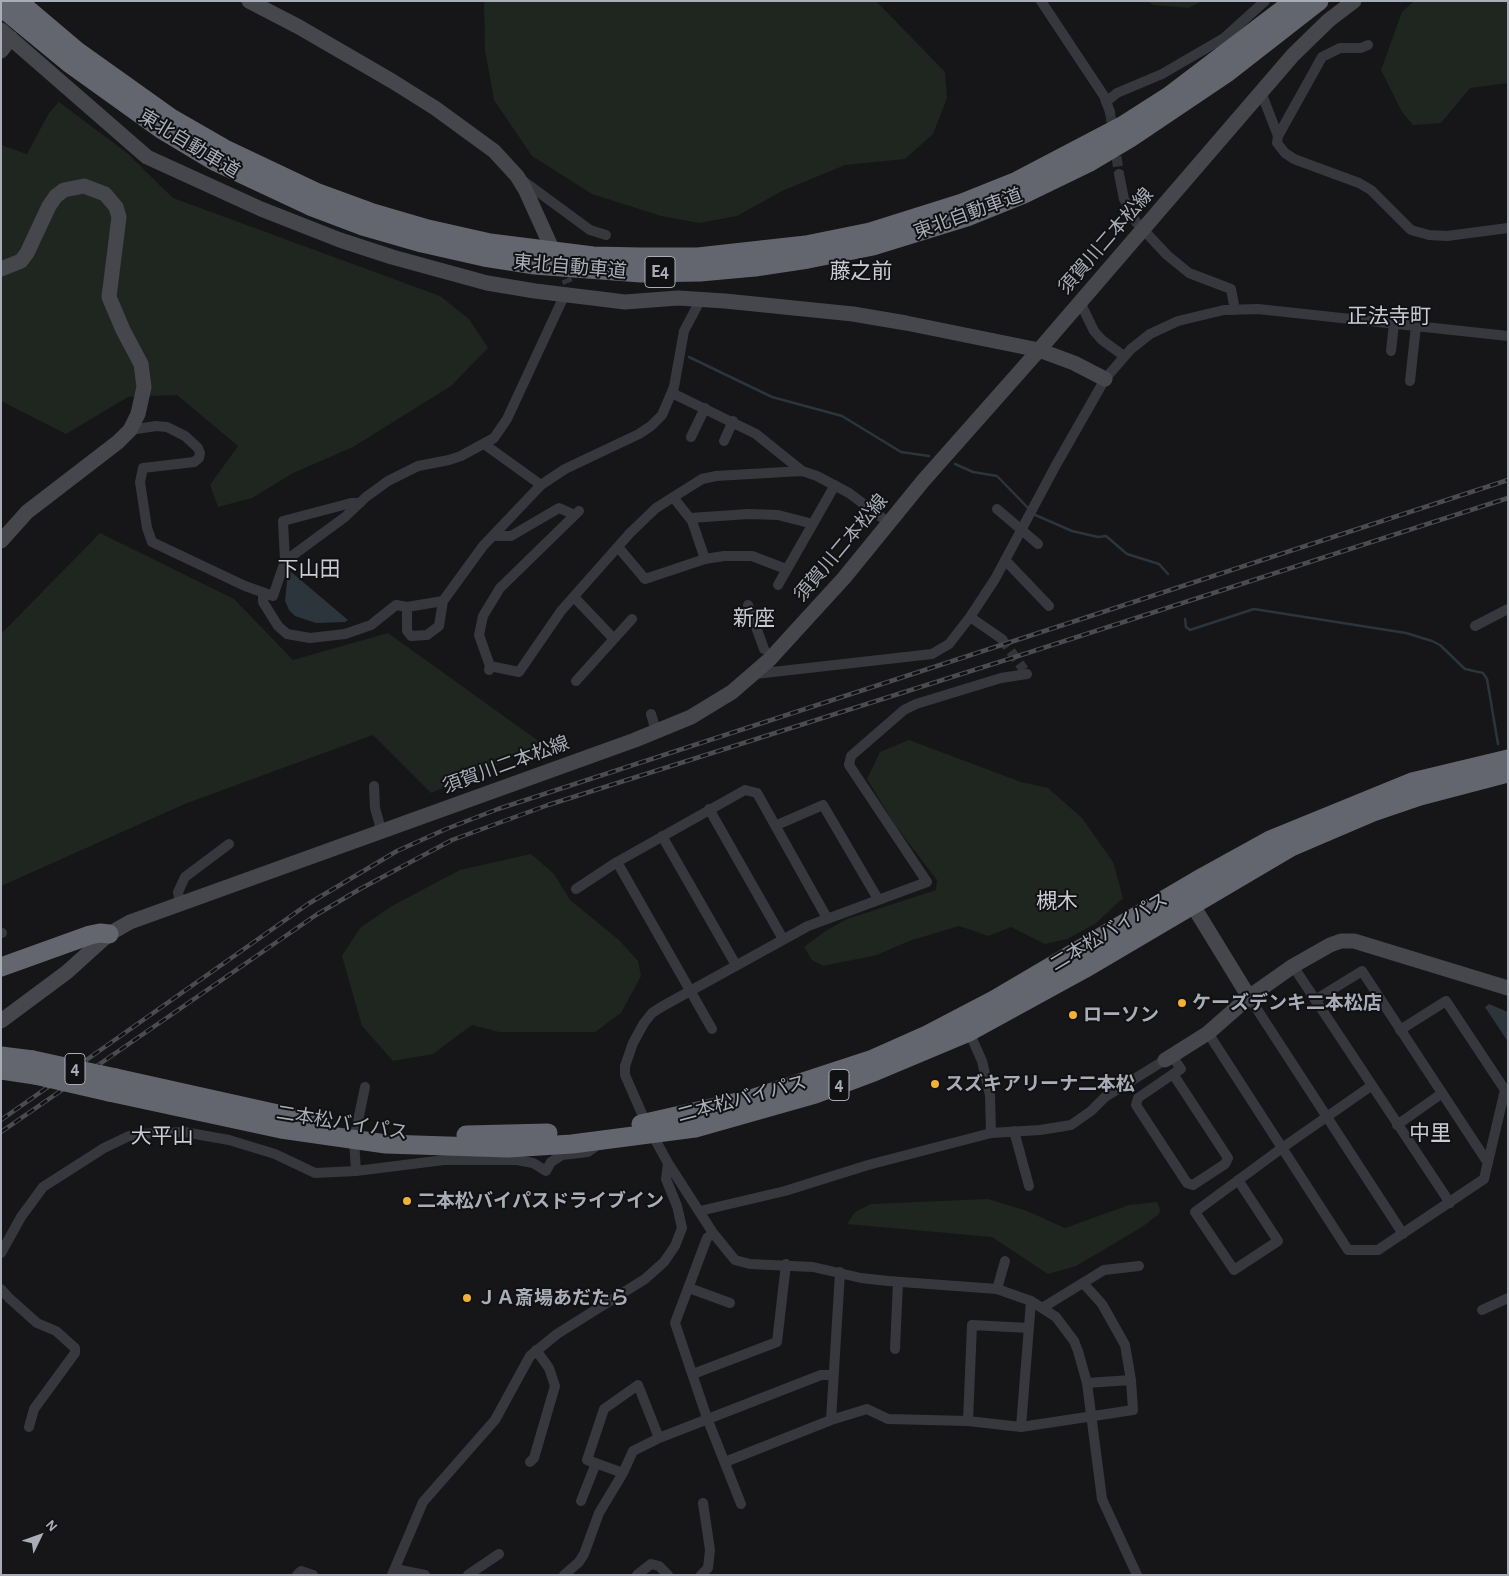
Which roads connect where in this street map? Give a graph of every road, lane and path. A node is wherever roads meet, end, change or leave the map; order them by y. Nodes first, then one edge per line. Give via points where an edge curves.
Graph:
1 (18, 1) edge
2 (249, 1) edge
3 (1041, 1) edge
4 (1265, 1) edge
5 (1294, 1) edge
6 (1319, 1) edge
7 (1354, 1) edge
8 (1, 7) edge
9 (6, 34) edge
10 (1368, 45) dead end
11 (1, 51) edge
12 (1261, 92) junction
13 (1278, 136) junction
14 (1119, 174) tunnel mouth
15 (517, 176) junction
16 (1508, 228) edge
17 (1143, 230) junction
18 (606, 235) dead end
19 (550, 244) dead end
20 (1, 269) edge
21 (570, 291) junction
22 (701, 300) junction
23 (1080, 302) junction
24 (1236, 310) junction
25 (1394, 324) junction
26 (1416, 326) junction
27 (1508, 336) edge
28 (1039, 350) junction
29 (1391, 351) dead end
30 (1124, 356) junction
31 (1105, 379) junction
32 (1410, 381) dead end
33 (672, 393) junction
34 (705, 408) junction
35 (733, 421) junction
36 (130, 430) junction
37 (691, 437) dead end
38 (724, 441) dead end
39 (484, 444) junction
40 (802, 471) junction
41 (541, 485) junction
42 (835, 485) junction
43 (673, 497) junction
44 (360, 503) junction
45 (997, 509) dead end
46 (690, 518) junction
47 (889, 523) junction
48 (813, 524) junction
49 (1022, 529) junction
50 (493, 536) junction
51 (1, 541) edge
52 (1038, 544) dead end
53 (618, 547) junction
54 (705, 558) junction
55 (1005, 560) junction
56 (285, 561) junction
57 (786, 569) junction
58 (778, 586) dead end
59 (263, 594) junction
60 (574, 597) junction
61 (443, 601) junction
62 (748, 605) dead end
63 (1049, 606) dead end
64 (407, 607) junction
65 (1508, 609) edge
66 (970, 617) junction
67 (632, 620) dead end
68 (1475, 626) dead end
69 (613, 638) junction
70 (1002, 639) tunnel mouth
71 (764, 650) dead end
72 (755, 674) junction
73 (1027, 674) dead end
74 (576, 681) dead end
75 (651, 714) dead end
76 (656, 732) junction
77 (1508, 759) edge
78 (1508, 773) edge
79 (374, 786) dead end
80 (709, 809) junction
81 (777, 825) junction
82 (382, 833) junction
83 (662, 836) junction
84 (230, 844) dead end
85 (617, 862) junction
86 (576, 890) dead end
87 (878, 899) junction
88 (180, 903) junction
89 (1192, 904) junction
90 (827, 918) junction
91 (109, 934) junction
92 (783, 940) junction
93 (736, 965) junction
94 (1293, 966) junction
95 (1, 967) edge
96 (1508, 988) edge
97 (692, 991) junction
98 (1248, 997) junction
99 (1315, 1000) junction
100 (1, 1021) edge
101 (712, 1029) dead end
102 (1400, 1030) junction
103 (969, 1032) junction
104 (1208, 1033) junction
105 (1, 1056) edge
106 (1169, 1058) junction
107 (34, 1068) junction
108 (1, 1070) edge
109 (1173, 1074) junction
110 (365, 1086) dead end
111 (1372, 1086) junction
112 (1441, 1094) junction
113 (1326, 1118) junction
114 (1396, 1125) junction
115 (650, 1129) junction
116 (991, 1132) junction
117 (1014, 1132) junction
118 (355, 1134) junction
119 (604, 1140) junction
120 (1282, 1148) junction
121 (668, 1163) junction
122 (1488, 1163) junction
123 (356, 1170) junction
124 (1238, 1180) junction
125 (1029, 1186) dead end
126 (1450, 1203) junction
127 (700, 1212) junction
128 (713, 1233) junction
129 (1403, 1234) junction
130 (1, 1253) edge
131 (1005, 1261) dead end
132 (786, 1264) junction
133 (1139, 1266) dead end
134 (840, 1272) junction
135 (898, 1282) junction
136 (1083, 1283) junction
137 (2, 1285) edge
138 (689, 1288) junction
139 (997, 1289) junction
140 (1508, 1298) edge
141 (1031, 1301) junction
142 (730, 1303) dead end
143 (1042, 1308) junction
144 (1482, 1310) dead end
145 (1029, 1328) junction
146 (895, 1349) dead end
147 (536, 1350) junction
148 (694, 1374) junction
149 (832, 1375) junction
150 (1131, 1380) junction
151 (1088, 1383) junction
152 (1091, 1416) junction
153 (707, 1418) junction
154 (831, 1420) junction
155 (968, 1421) junction
156 (29, 1427) dead end
157 (1022, 1427) junction
158 (660, 1438) junction
159 (530, 1462) dead end
160 (725, 1462) junction
161 (596, 1463) junction
162 (623, 1472) junction
163 (581, 1500) dead end
164 (703, 1502) dead end
165 (741, 1504) dead end
166 (499, 1554) dead end
167 (394, 1572) edge
168 (297, 1575) edge
169 (313, 1575) edge
170 (425, 1575) edge
171 (468, 1575) edge
172 (564, 1575) edge
173 (637, 1575) edge
174 (668, 1575) edge
175 (701, 1575) edge
176 (1137, 1575) edge

1 - 5 highway, 東北自動車道 / E4 via 125,86 171,118 225,149 318,193 428,229 490,243 585,255 641,258 698,257 806,245 879,229 1017,181 1122,126 1183,85
2 - 15 street via 347,54 435,108 494,151
3 - 4 street via 1108,107 1117,93 1169,70 1224,38
6 - 8 highway, 東北自動車道 / E4 via 1228,72 1130,138 1088,163 983,211 881,244 808,259 700,272 640,273 535,265 484,257 363,226 310,206 216,162 161,130 69,63
7 - 12 street, 須賀川二本松線 via 1293,55
9 - 11 street
9 - 21 street via 148,157 203,184 340,240 427,268 487,283
10 - 13 street via 1340,48 1322,58
12 - 13 street
12 - 17 street, 須賀川二本松線
13 - 16 street via 1277,143 1294,160 1371,190 1405,225 1417,232 1447,236
14 - 17 street via 1130,213
15 - 18 street via 590,230
15 - 19 street
17 - 23 street, 須賀川二本松線
17 - 24 street via 1189,273 1231,289
20 - 36 street via 21,261 49,206 64,190 84,186 111,200 119,217 109,297 140,364 144,381 138,414
21 - 22 street via 626,302 678,298
21 - 39 street via 507,419 494,438
22 - 28 street via 853,314
22 - 33 street via 684,332
23 - 28 street, 須賀川二本松線
23 - 30 street via 1094,331
24 - 25 street via 1258,309
24 - 30 street via 1178,321 1150,334
25 - 26 street
25 - 29 street
26 - 27 street
26 - 32 street
28 - 31 street
28 - 47 street, 須賀川二本松線
30 - 31 street
31 - 49 street
33 - 34 street
33 - 41 street via 667,407 651,426 565,469
34 - 35 street
34 - 37 street
35 - 38 street
35 - 40 street via 756,434
36 - 51 street via 27,512
36 - 59 street via 167,427 185,436 200,453 194,462 143,468 140,482 152,542
39 - 41 street
39 - 44 street via 449,460 404,472
40 - 42 street
40 - 43 street via 716,476 702,479
41 - 50 street
42 - 47 street via 867,504
42 - 48 street
43 - 46 street
43 - 53 street via 656,508
44 - 56 street
44 - 56 street via 283,521
45 - 49 street
46 - 48 street via 758,514 778,515
46 - 54 street
47 - 72 street, 須賀川二本松線 via 844,578
48 - 57 street
49 - 52 street
49 - 55 street
50 - 60 street via 511,536 559,508 577,513 500,588 483,616 479,635 490,668 519,672
50 - 61 street
53 - 54 street via 645,579
53 - 60 street
54 - 57 street via 752,556
55 - 63 street
55 - 66 street
56 - 59 street via 274,595
57 - 58 street
59 - 64 street via 263,602 278,626 287,634 298,637 316,638 351,632 372,625 396,605
60 - 69 street
61 - 64 street
61 - 64 street via 439,626 426,636 411,636 407,631
62 - 71 street
65 - 68 street
66 - 70 street
66 - 72 street via 949,644 932,654
67 - 69 street
69 - 74 street
72 - 76 street, 須賀川二本松線 via 697,713
73 - 87 street via 1002,678 916,704 904,710 851,756 849,765 852,771 927,882
75 - 76 street
76 - 82 street, 須賀川二本松線
77 - 115 highway, 二本松バイパス / 4 via 1412,782 1270,840 994,1000 873,1059
78 - 89 highway, 二本松バイパス / 4 via 1420,796 1338,827 1291,847
79 - 82 street via 374,808
80 - 81 street via 745,790 757,793
80 - 83 street
80 - 92 street
81 - 87 street via 823,805
81 - 90 street
82 - 88 street, 須賀川二本松線
83 - 85 street
83 - 93 street
84 - 88 street via 185,877 178,892
85 - 86 street
85 - 97 street
87 - 90 street
88 - 91 street, 須賀川二本松線 via 130,922
89 - 98 street
89 - 103 highway, 二本松バイパス / 4 via 1084,969
90 - 92 street
91 - 95 highway via 90,935
91 - 100 street, 須賀川二本松線 via 67,972
92 - 93 street
93 - 97 street
94 - 96 street via 1330,945 1354,941
94 - 98 street
94 - 99 street
97 - 101 street
97 - 115 street via 652,1013 633,1043 625,1066 627,1082
98 - 104 street
98 - 113 street
99 - 102 street via 1362,971
99 - 111 street
102 - 112 street
102 - 122 street via 1446,1001 1504,1090
103 - 115 highway, 二本松バイパス / 4 via 815,1094 695,1128
103 - 116 street via 982,1061 990,1095
104 - 106 street
104 - 120 street
105 - 107 highway, 二本松バイパス / 4
106 - 109 street via 1181,1069
106 - 117 street via 1105,1097 1072,1125
107 - 108 highway, 二本松バイパス / 4
107 - 118 highway, 二本松バイパス / 4, bridge via 304,1120
109 - 109 street via 1138,1098 1136,1105 1187,1183 1193,1185 1225,1164 1228,1158
110 - 118 street
111 - 113 street
111 - 114 street
112 - 114 street
112 - 122 street
113 - 120 street
113 - 129 street
114 - 126 street
115 - 118 highway, 二本松バイパス / 4 via 480,1135
115 - 119 highway, 二本松バイパス / 4
115 - 121 street
116 - 117 street
116 - 127 street
117 - 125 street
118 - 119 highway, 二本松バイパス / 4 via 386,1144 508,1148
118 - 123 street
119 - 123 street via 588,1152 562,1155 551,1162 546,1171 533,1163 517,1160 444,1160
120 - 124 street
120 - 129 street via 1348,1250 1378,1250
121 - 127 street
121 - 147 street via 666,1179 682,1228 664,1262 645,1279
122 - 126 street via 1484,1179
123 - 130 street via 315,1173 275,1154 208,1136 165,1131 129,1136 43,1187
124 - 124 street via 1194,1212 1234,1270 1278,1241
126 - 129 street
127 - 128 street
128 - 132 street via 735,1260 750,1264
128 - 138 street via 707,1238
131 - 139 street
132 - 134 street
132 - 148 street via 777,1342
133 - 136 street via 1104,1270
134 - 135 street
134 - 149 street
135 - 139 street
135 - 146 street
136 - 143 street
136 - 150 street via 1102,1304 1125,1345
137 - 156 street via 8,1298 37,1323 56,1331 75,1348 75,1353 34,1409
138 - 142 street
138 - 148 street via 675,1324
139 - 141 street
140 - 144 street
141 - 143 street
141 - 145 street
143 - 151 street via 1062,1324 1074,1340
145 - 155 street via 972,1325
145 - 157 street
147 - 159 street via 549,1368 555,1386 534,1458
147 - 167 street via 519,1372 484,1435 423,1502
148 - 153 street
149 - 153 street via 821,1375
149 - 154 street
150 - 151 street
150 - 152 street via 1133,1410
151 - 152 street
152 - 157 street
152 - 176 street via 1102,1499
153 - 158 street
153 - 160 street
154 - 155 street via 867,1409 888,1418
154 - 160 street
155 - 157 street
158 - 161 street via 638,1385 604,1409 587,1460
158 - 162 street via 633,1451
160 - 165 street
161 - 162 street
161 - 163 street
162 - 172 street via 599,1513 584,1554
164 - 175 street via 710,1550 708,1568
166 - 171 street
167 - 170 street
168 - 169 street via 301,1571
173 - 174 street via 652,1564

